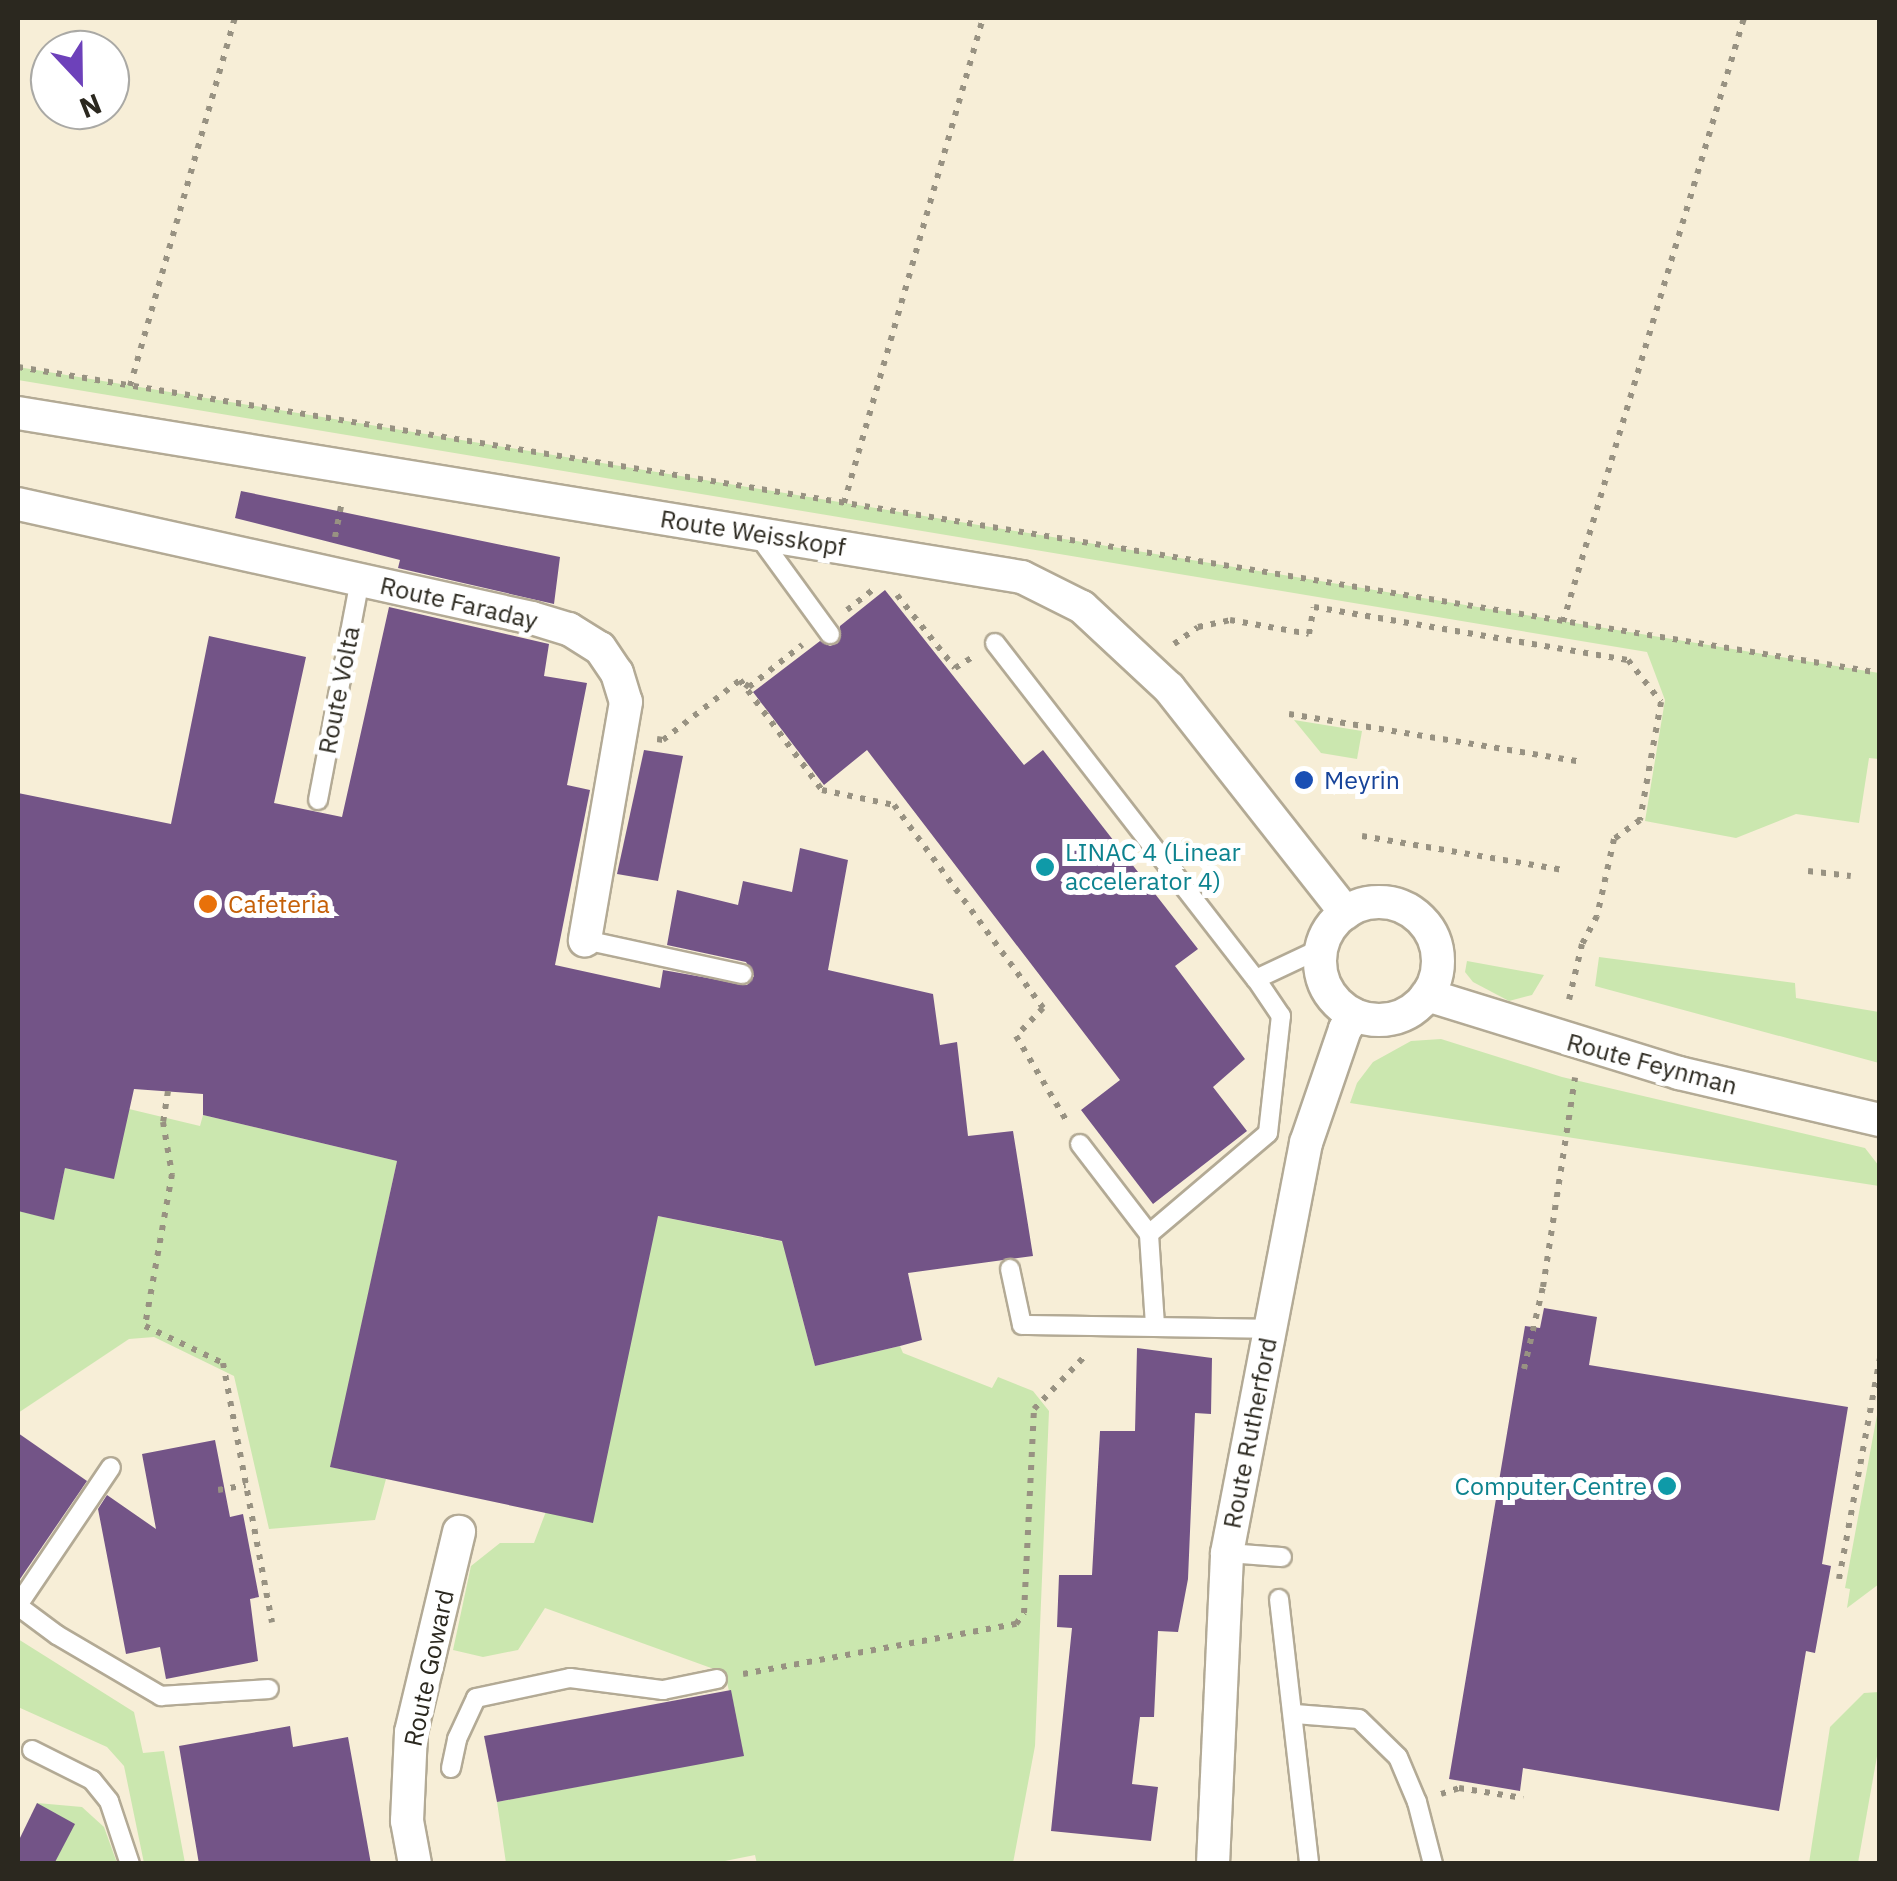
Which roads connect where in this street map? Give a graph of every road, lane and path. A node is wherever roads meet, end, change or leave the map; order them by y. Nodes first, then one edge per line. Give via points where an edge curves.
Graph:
1 (236, 18) edge
2 (983, 18) edge
3 (1744, 18) edge
4 (18, 367) edge
5 (130, 386) junction
6 (18, 413) edge
7 (350, 466) junction
8 (18, 504) edge
9 (844, 504) junction
10 (757, 534) junction
11 (327, 572) junction
12 (360, 580) junction
13 (911, 610) dead end
14 (1563, 622) junction
15 (827, 630) joint
16 (1161, 635) dead end
17 (995, 643) dead end
18 (955, 668) dead end
19 (1880, 673) edge
20 (740, 680) junction
21 (1289, 714) dead end
22 (662, 740) dead end
23 (1581, 762) dead end
24 (318, 800) dead end
25 (1362, 836) dead end
26 (1563, 870) dead end
27 (1808, 871) dead end
28 (1851, 876) dead end
29 (1346, 913) junction
30 (585, 940) joint
31 (1322, 948) junction
32 (742, 974) dead end
33 (1256, 979) junction
34 (1427, 996) junction
35 (1355, 1015) junction
36 (1566, 1015) dead end
37 (1576, 1071) dead end
38 (168, 1091) dead end
39 (1880, 1120) edge
40 (1080, 1144) joint
41 (1149, 1234) junction
42 (1010, 1269) dead end
43 (1155, 1325) junction
44 (1113, 1328) junction
45 (1270, 1330) junction
46 (1880, 1357) edge
47 (1524, 1370) dead end
48 (111, 1467) dead end
49 (246, 1485) junction
50 (218, 1490) dead end
51 (459, 1532) dead end
52 (1227, 1552) junction
53 (1282, 1557) dead end
54 (1839, 1579) dead end
55 (1279, 1600) dead end
56 (18, 1606) edge
57 (272, 1622) dead end
58 (757, 1672) dead end
59 (717, 1679) dead end
60 (269, 1688) dead end
61 (1295, 1714) junction
62 (32, 1750) dead end
63 (451, 1768) dead end
64 (1523, 1798) dead end
65 (1417, 1802) junction
66 (1309, 1862) edge
67 (130, 1864) edge
68 (415, 1864) edge
69 (1214, 1864) edge
70 (1432, 1864) edge

1 - 5 path
2 - 9 path
3 - 14 path
4 - 5 path
5 - 9 path
6 - 7 street, Route Weisskopf
7 - 10 street, Route Weisskopf
7 - 11 path
8 - 11 street, Route Faraday
9 - 14 path
10 - 15 lane
10 - 29 street, Route Weisskopf via 1022,577 1082,606 1169,688
11 - 12 street, Route Faraday
12 - 24 lane, Route Volta
12 - 30 street, Route Faraday via 569,629 600,648 616,673 626,702 624,732
13 - 18 path
14 - 19 path
15 - 20 path via 749,687
16 - 36 path via 1173,645 1198,626 1230,620 1309,634 1314,607 1628,660 1660,702 1640,820 1614,838
17 - 33 lane
20 - 22 path
20 - 40 path via 822,790 894,805 906,821 1043,1008 1016,1036
21 - 23 path
25 - 26 path
27 - 28 path
29 - 31 street
29 - 34 street via 1378,902 1420,919 1438,962
30 - 32 lane
31 - 33 lane
31 - 35 street via 1328,990
33 - 41 lane via 1282,1016 1268,1133
34 - 35 street via 1388,1020
34 - 39 street, Route Feynman via 1679,1073
35 - 45 street, Route Rutherford via 1306,1143
37 - 47 path
38 - 49 path via 163,1122 172,1174 145,1326 223,1364
40 - 41 lane
41 - 43 lane
42 - 44 lane via 1022,1325
43 - 44 lane
43 - 45 lane
44 - 58 path via 1034,1409 1024,1613 1016,1624
45 - 52 street, Route Rutherford
46 - 54 path
48 - 56 lane
49 - 50 path
49 - 57 path
51 - 68 street, Route Goward via 411,1732 407,1821
52 - 53 lane
52 - 69 street, Route Rutherford
55 - 61 lane
56 - 60 lane via 160,1696
59 - 63 lane via 663,1690 570,1678 476,1698 456,1739
61 - 65 lane via 1359,1719 1398,1757
61 - 66 lane
62 - 67 lane via 92,1780 109,1801
64 - 65 path via 1459,1788
65 - 70 lane

